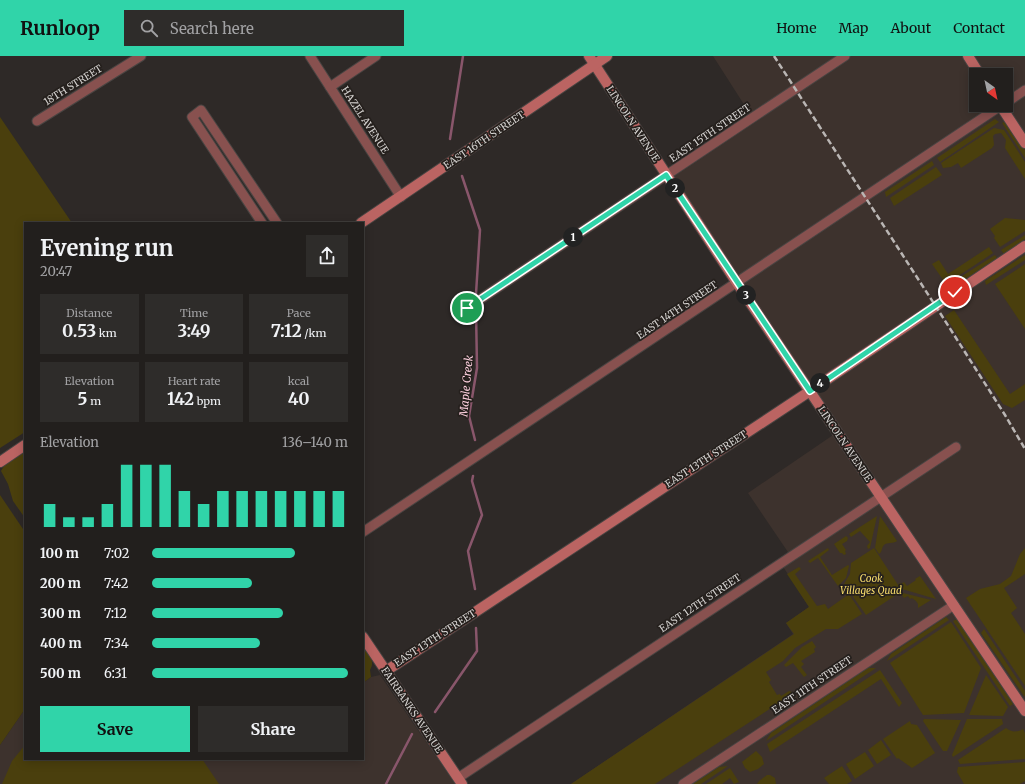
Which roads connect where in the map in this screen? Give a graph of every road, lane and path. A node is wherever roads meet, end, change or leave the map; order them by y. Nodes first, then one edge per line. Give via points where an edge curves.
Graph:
1 (142, 56) edge
2 (310, 56) edge
3 (376, 56) edge
4 (607, 56) edge
5 (845, 56) edge
6 (968, 56) edge
7 (592, 60) edge
8 (976, 68) edge
9 (330, 87) junction
10 (1025, 90) edge
11 (1013, 98) edge
12 (992, 112) edge
13 (1006, 112) edge
14 (38, 121) dead end
15 (1025, 143) edge
16 (666, 175) junction
17 (401, 197) junction
18 (261, 222) edge
19 (276, 222) edge
20 (363, 222) edge
21 (1025, 246) edge
22 (737, 283) junction
23 (467, 308) dead end
24 (810, 391) junction
25 (24, 446) edge
26 (956, 447) dead end
27 (0, 462) edge
28 (880, 496) junction
29 (364, 531) edge
30 (954, 605) junction
31 (364, 638) edge
32 (386, 671) junction
33 (1025, 710) edge
34 (460, 781) edge
35 (683, 784) edge

1 - 14 street, 18TH STREET
2 - 9 street, HAZEL AVENUE
3 - 9 street
4 - 7 street, EAST 16TH STREET
5 - 16 street, EAST 15TH STREET
6 - 8 street
7 - 16 street, LINCOLN AVENUE
7 - 17 street, EAST 16TH STREET
9 - 17 street, HAZEL AVENUE
10 - 11 street, EAST 14TH STREET
12 - 22 street, EAST 14TH STREET
13 - 15 street
16 - 22 street, LINCOLN AVENUE
16 - 23 street, EAST 15TH STREET
17 - 20 street, EAST 16TH STREET
18 - 19 street via 192,117 201,110
21 - 24 street, EAST 13TH STREET
22 - 24 street, LINCOLN AVENUE
22 - 29 street, EAST 14TH STREET
24 - 28 street, LINCOLN AVENUE
24 - 32 street, EAST 13TH STREET
25 - 27 street
26 - 28 street, EAST 12TH STREET
28 - 30 street, LINCOLN AVENUE
28 - 34 street, EAST 12TH STREET
30 - 33 street, LINCOLN AVENUE
30 - 35 street, EAST 11TH STREET
31 - 32 street, FAIRBANKS AVENUE
32 - 34 street, FAIRBANKS AVENUE

